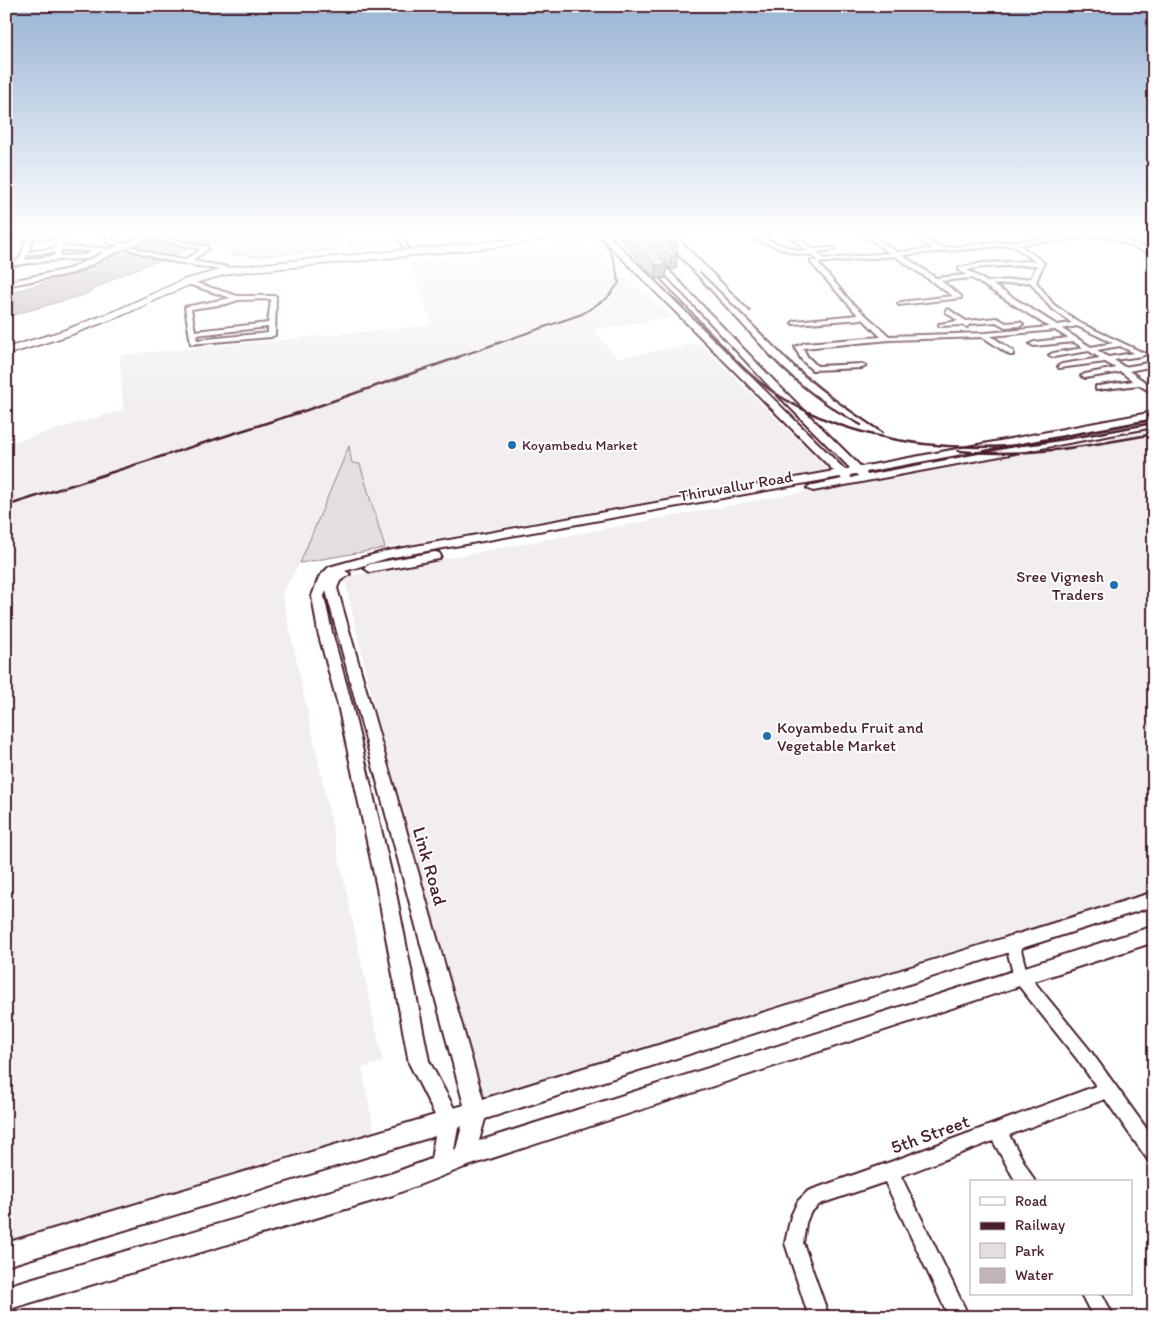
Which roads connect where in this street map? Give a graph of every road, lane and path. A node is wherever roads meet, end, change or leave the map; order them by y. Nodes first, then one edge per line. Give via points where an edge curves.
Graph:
1 (142, 294) edge
2 (162, 294) edge
3 (224, 294) edge
4 (663, 294) edge
5 (687, 294) edge
6 (842, 294) edge
7 (954, 294) edge
8 (1002, 294) edge
9 (1042, 294) edge
10 (237, 298) junction
11 (901, 304) dead end
12 (948, 312) dead end
13 (864, 317) junction
14 (1046, 322) junction
15 (796, 323) dead end
16 (965, 323) junction
17 (1078, 324) junction
18 (941, 325) dead end
19 (1056, 328) junction
20 (984, 335) junction
21 (887, 338) junction
22 (1074, 340) junction
23 (6, 343) edge
24 (1034, 344) dead end
25 (1121, 344) junction
26 (1089, 349) junction
27 (6, 352) edge
28 (1010, 354) dead end
29 (1052, 354) dead end
30 (1106, 360) junction
31 (1154, 364) edge
32 (862, 366) dead end
33 (1062, 366) dead end
34 (1122, 369) junction
35 (1086, 376) dead end
36 (1141, 382) junction
37 (1099, 388) dead end
38 (1154, 392) edge
39 (1154, 415) edge
40 (1154, 424) edge
41 (854, 476) junction
42 (331, 588) joint
43 (1154, 899) edge
44 (1154, 934) edge
45 (1012, 942) junction
46 (1020, 976) junction
47 (1109, 1089) junction
48 (476, 1111) junction
49 (449, 1120) junction
50 (997, 1132) junction
51 (1154, 1154) edge
52 (465, 1156) junction
53 (440, 1166) junction
54 (889, 1171) junction
55 (1025, 1180) edge
56 (6, 1255) edge
57 (1092, 1296) edge
58 (6, 1298) edge
59 (819, 1317) edge
60 (959, 1317) edge
61 (1104, 1317) edge

1 - 23 main road via 41,333
2 - 27 main road via 66,333
3 - 10 street
4 - 41 street
5 - 41 street
6 - 13 street
7 - 11 street via 959,297
8 - 14 street
9 - 17 street via 1052,306
10 - 10 street via 187,308 192,333 272,325 274,296
12 - 16 street
13 - 15 street
13 - 21 street
14 - 16 street via 1005,325 997,320
14 - 19 street
16 - 18 street
16 - 20 street
17 - 19 street
17 - 25 street
19 - 20 street
19 - 22 street
20 - 21 street
20 - 28 street
21 - 32 street via 799,348 815,368
22 - 24 street
22 - 26 street
25 - 26 street
25 - 30 street via 1142,354
26 - 29 street
26 - 30 street
30 - 33 street
30 - 34 street
31 - 34 street
34 - 35 street
34 - 36 street
36 - 37 street
36 - 38 street
39 - 41 street
40 - 41 street, Thiruvallur Road
41 - 42 street, Thiruvallur Road via 360,570 338,576
41 - 49 street via 387,555 333,570 320,584 318,596 325,632 345,705 387,893 419,1063
42 - 48 street, Link Road
43 - 45 street
44 - 46 street
45 - 46 street
45 - 48 street
46 - 47 street
46 - 52 street
47 - 50 street, 5th Street
47 - 51 street
48 - 49 street
48 - 52 street, Link Road
49 - 53 street
49 - 56 street via 409,1135
50 - 54 street, 5th Street
50 - 55 street
52 - 53 street
53 - 58 street via 392,1184
54 - 59 street, 5th Street via 814,1197 804,1207 797,1222 794,1243
54 - 60 street
57 - 61 street

